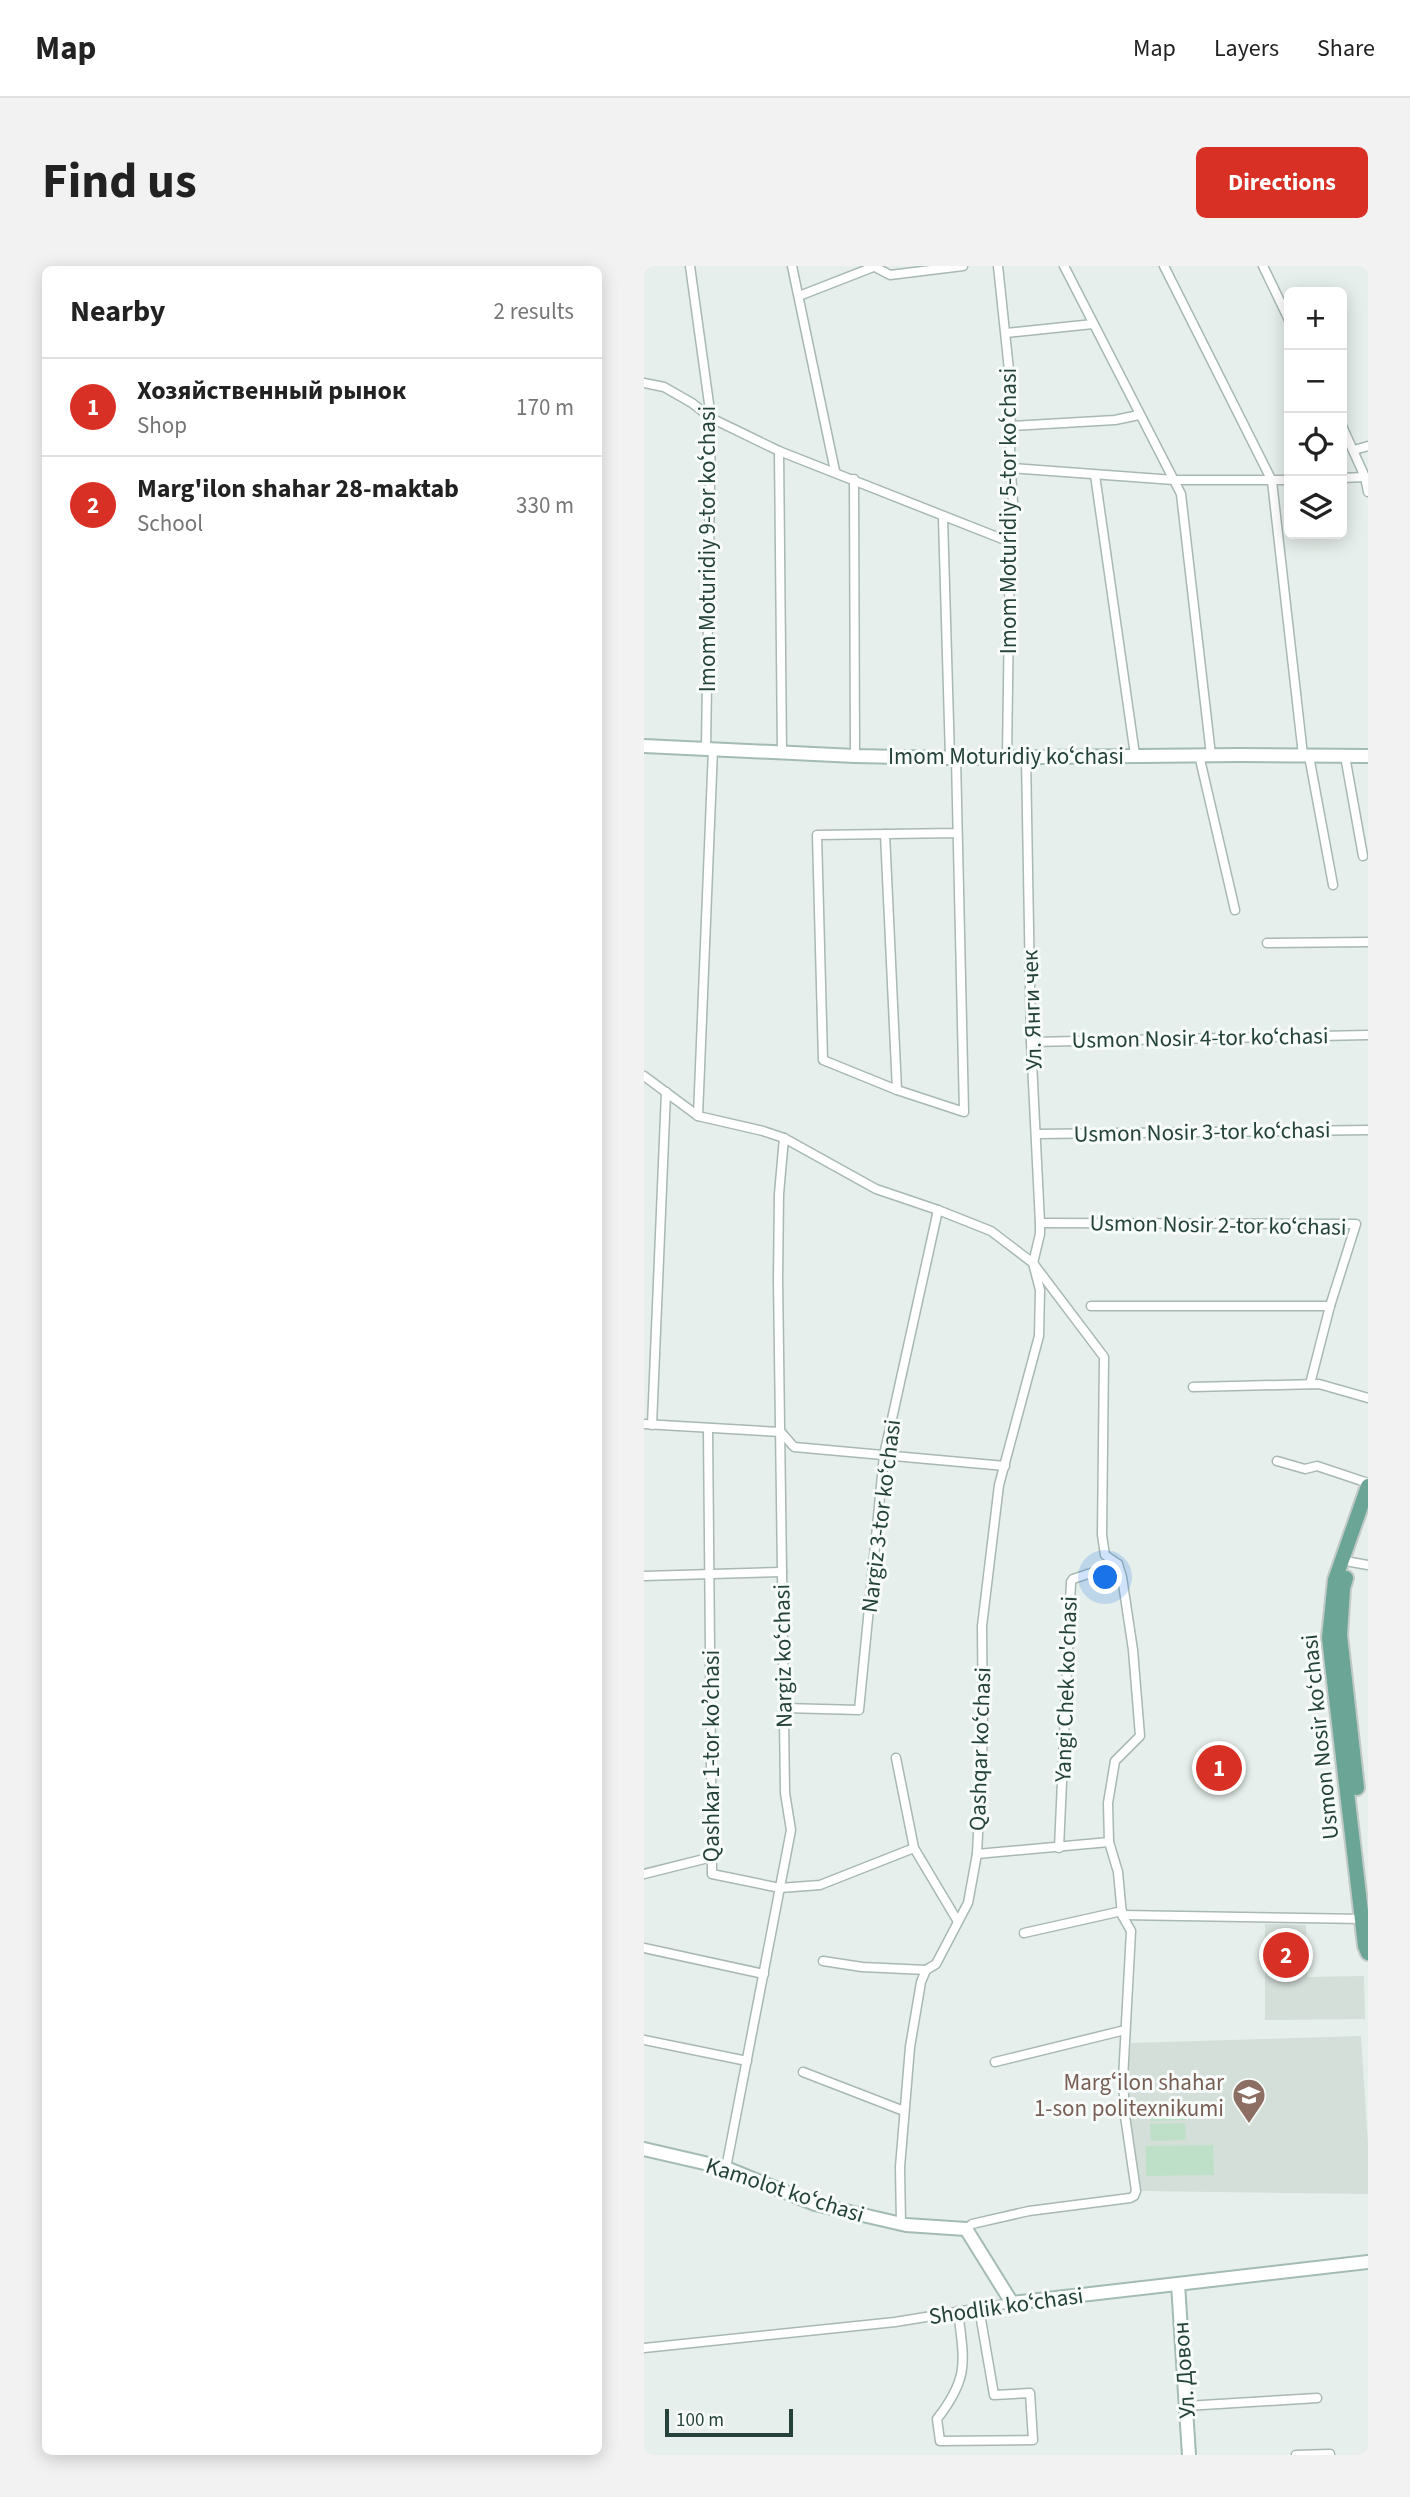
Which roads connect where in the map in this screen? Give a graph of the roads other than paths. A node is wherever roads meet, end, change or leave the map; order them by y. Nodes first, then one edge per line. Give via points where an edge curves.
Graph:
1 (690, 266) edge
2 (792, 266) edge
3 (963, 266) edge
4 (998, 266) edge
5 (1064, 266) edge
6 (1164, 266) edge
7 (1263, 266) edge
8 (876, 267) edge
9 (799, 296) junction
10 (1284, 310) edge
11 (1093, 324) junction
12 (1006, 333) junction
13 (644, 383) edge
14 (1139, 415) junction
15 (711, 418) junction
16 (1010, 426) junction
17 (1347, 436) edge
18 (1368, 446) edge
19 (1354, 450) junction
20 (779, 451) junction
21 (1011, 468) junction
22 (835, 471) junction
23 (1095, 475) junction
24 (1365, 477) junction
25 (1347, 478) edge
26 (854, 480) junction
27 (1174, 480) junction
28 (1284, 480) edge
29 (1272, 481) junction
30 (1368, 492) edge
31 (943, 517) junction
32 (1010, 542) junction
33 (644, 746) edge
34 (709, 749) junction
35 (782, 753) junction
36 (1135, 755) junction
37 (1205, 755) junction
38 (1306, 755) junction
39 (855, 756) junction
40 (1345, 756) junction
41 (1368, 756) edge
42 (1007, 757) junction
43 (1026, 757) junction
44 (953, 758) junction
45 (957, 833) junction
46 (885, 834) junction
47 (1363, 856) dead end
48 (1333, 885) dead end
49 (1235, 910) dead end
50 (1368, 942) edge
51 (1267, 943) dead end
52 (1368, 1035) edge
53 (1031, 1042) junction
54 (644, 1076) edge
55 (897, 1090) junction
56 (666, 1092) junction
57 (698, 1116) junction
58 (1368, 1130) edge
59 (1037, 1134) junction
60 (784, 1138) junction
61 (938, 1210) junction
62 (1040, 1223) junction
63 (1034, 1263) junction
64 (1091, 1306) dead end
65 (1330, 1306) junction
66 (1310, 1384) junction
67 (1193, 1387) dead end
68 (1368, 1398) edge
69 (648, 1424) edge
70 (708, 1428) junction
71 (781, 1432) junction
72 (884, 1455) junction
73 (1277, 1461) dead end
74 (1004, 1466) junction
75 (1368, 1485) edge
76 (1368, 1510) edge
77 (1351, 1562) junction
78 (1118, 1564) junction
79 (1368, 1564) edge
80 (782, 1572) junction
81 (709, 1573) junction
82 (644, 1576) edge
83 (784, 1708) junction
84 (896, 1758) dead end
85 (1109, 1842) junction
86 (914, 1848) junction
87 (1059, 1848) junction
88 (977, 1854) junction
89 (712, 1857) junction
90 (644, 1874) edge
91 (780, 1888) junction
92 (1368, 1894) edge
93 (1122, 1913) junction
94 (957, 1920) junction
95 (1024, 1933) dead end
96 (1366, 1935) edge
97 (644, 1948) edge
98 (822, 1961) dead end
99 (926, 1970) junction
100 (764, 1974) junction
101 (1125, 2030) junction
102 (644, 2040) edge
103 (747, 2061) junction
104 (995, 2062) dead end
105 (803, 2072) dead end
106 (905, 2111) junction
107 (644, 2149) edge
108 (726, 2168) junction
109 (901, 2224) junction
110 (966, 2229) junction
111 (1368, 2262) edge
112 (1178, 2284) junction
113 (1012, 2303) junction
114 (979, 2308) junction
115 (958, 2311) junction
116 (644, 2348) edge
117 (1317, 2398) dead end
118 (1186, 2406) junction
119 (1330, 2454) edge
120 (1189, 2455) edge
121 (1296, 2455) edge

1 - 15 street, Imom Moturidiy 9-tor koʻchasi
2 - 9 street
3 - 8 street via 890,275
4 - 12 street, Imom Moturidiy 5-tor koʻchasi
5 - 11 street
6 - 29 street
7 - 10 street
8 - 9 street
9 - 22 street
11 - 12 street
11 - 14 street
12 - 16 street, Imom Moturidiy 5-tor koʻchasi
13 - 15 street via 664,387
14 - 16 street
14 - 27 street
15 - 20 street
15 - 34 street, Imom Moturidiy 9-tor koʻchasi
16 - 21 street, Imom Moturidiy 5-tor koʻchasi
17 - 19 street
18 - 19 street
19 - 24 street
20 - 22 street
20 - 35 street
21 - 23 street
21 - 32 street, Imom Moturidiy 5-tor koʻchasi
22 - 26 street
23 - 27 street
23 - 36 street
24 - 25 street
24 - 30 street
26 - 31 street
26 - 39 street
27 - 29 street
27 - 37 street via 1181,494
28 - 29 street
29 - 38 street
31 - 32 street
31 - 44 street
32 - 42 street, Imom Moturidiy 5-tor koʻchasi
33 - 34 street, Imom Moturidiy koʻchasi
34 - 35 street, Imom Moturidiy koʻchasi
34 - 57 street, Imom Moturidiy 9-tor koʻchasi
35 - 39 street, Imom Moturidiy koʻchasi
36 - 37 street, Imom Moturidiy koʻchasi
36 - 43 street, Imom Moturidiy koʻchasi
37 - 38 street, Imom Moturidiy koʻchasi
37 - 49 street
38 - 40 street, Imom Moturidiy koʻchasi
38 - 48 street
39 - 44 street, Imom Moturidiy koʻchasi
40 - 41 street, Imom Moturidiy koʻchasi
40 - 47 street
42 - 43 street, Imom Moturidiy koʻchasi
42 - 44 street, Imom Moturidiy koʻchasi
43 - 53 street, Ул. Янги чек
44 - 45 street
45 - 46 street
45 - 55 street via 964,1112
46 - 55 street
46 - 55 street via 817,835 823,1060
50 - 51 street
52 - 53 street, Usmon Nosir 4-tor koʻchasi
53 - 59 street, Ул. Янги чек
54 - 56 street
56 - 57 street
56 - 69 street
57 - 60 street
58 - 59 street, Usmon Nosir 3-tor koʻchasi
59 - 62 street, Ул. Янги чек
60 - 61 street via 876,1189
60 - 71 street, Nargiz koʻchasi via 778,1279
61 - 63 street via 991,1231
61 - 72 street, Nargiz 3-tor koʻchasi
62 - 63 street, Ул. Янги чек
62 - 65 street, Usmon Nosir 2-tor koʻchasi via 1356,1224
63 - 74 street, Qashqar koʻchasi via 1040,1290 1039,1336
63 - 78 street via 1104,1357 1102,1535 1105,1555
64 - 65 street
65 - 66 street, Usmon Nosir 2-tor koʻchasi
66 - 67 street
66 - 68 street
69 - 70 street
70 - 71 street
70 - 81 street, Qashkar 1-tor koʼchasi
71 - 72 street via 794,1447
71 - 80 street, Nargiz koʻchasi
72 - 74 street
72 - 83 street, Nargiz 3-tor koʻchasi via 859,1710
73 - 75 street via 1305,1469 1317,1466
74 - 88 street, Qashqar koʻchasi via 982,1626
75 - 96 main road, Usmon Nosir ko‘chasi via 1335,1580 1329,1638
76 - 77 main road, Usmon Nosir ko‘chasi
77 - 79 street
77 - 92 main road, Usmon Nosir ko‘chasi via 1343,1588 1340,1635
78 - 85 street via 1133,1650 1140,1737 1115,1760 1108,1802
78 - 87 street, Yangi Chek ko'chasi via 1070,1582
80 - 81 street
80 - 83 street, Nargiz koʻchasi
81 - 82 street
81 - 89 street, Qashkar 1-tor koʼchasi
83 - 91 street, Nargiz koʻchasi via 785,1793 791,1830
84 - 86 street
85 - 87 street
85 - 93 street
86 - 91 street, Qashkar 1-tor koʼchasi via 820,1885
86 - 94 street
87 - 88 street
88 - 94 street, Qashqar koʻchasi via 968,1903
89 - 90 street
89 - 91 street, Qashkar 1-tor koʼchasi via 712,1874
91 - 100 street, Nargiz koʻchasi
93 - 95 street
93 - 96 street
93 - 101 street via 1131,1931
94 - 99 street, Qashqar koʻchasi via 936,1964
97 - 100 street
98 - 99 street
99 - 106 street, Qashqar koʻchasi via 910,2047
100 - 103 street, Nargiz koʻchasi
101 - 104 street
101 - 110 street via 1125,2116 1134,2196 1029,2211
102 - 103 street
103 - 108 street, Nargiz koʻchasi
105 - 106 street
106 - 109 street, Qashqar koʻchasi
107 - 108 street, Kamolot koʻchasi
108 - 109 street, Kamolot koʻchasi via 815,2204
109 - 110 street, Kamolot koʻchasi
110 - 113 street
111 - 112 street, Shodlik koʻchasi
112 - 113 street, Shodlik koʻchasi
112 - 118 street, Ул. Довон
113 - 114 street, Shodlik koʻchasi
114 - 115 street, Shodlik koʻchasi
114 - 115 street via 994,2395 1030,2393 1034,2440 940,2441 937,2419 954,2398 964,2367
115 - 116 street, Shodlik koʻchasi via 895,2322
117 - 118 street
118 - 120 street, Ул. Довон
119 - 121 street

